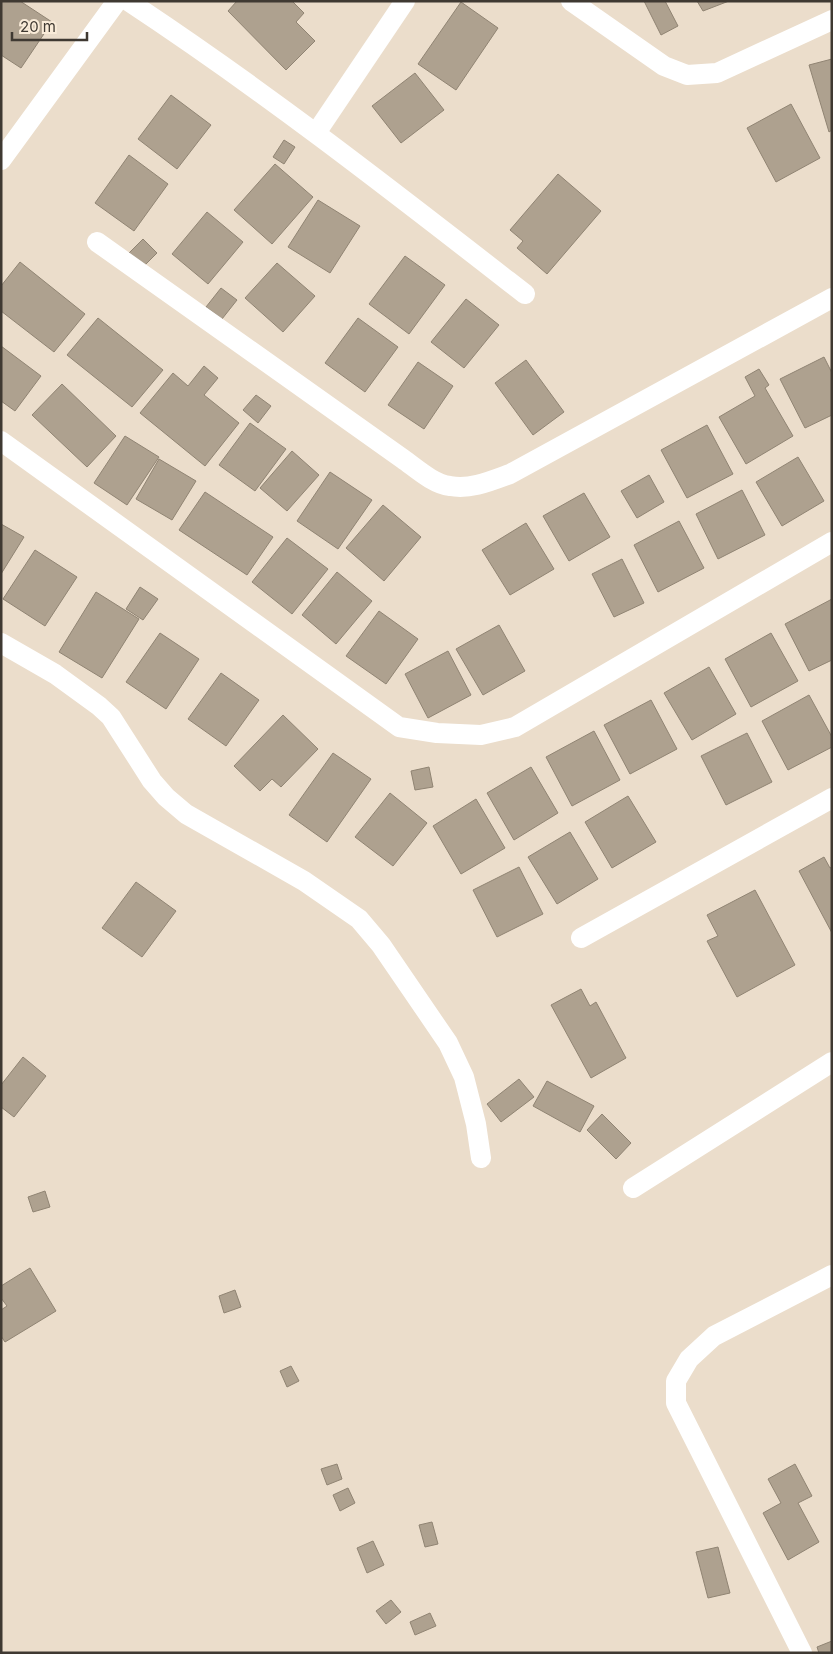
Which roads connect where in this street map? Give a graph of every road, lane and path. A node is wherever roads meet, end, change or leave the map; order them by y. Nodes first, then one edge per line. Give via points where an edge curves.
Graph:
1 (117, 1) edge
2 (128, 1) edge
3 (404, 1) edge
4 (571, 1) edge
5 (832, 20) edge
6 (316, 133) junction
7 (1, 160) edge
8 (97, 242) dead end
9 (526, 294) dead end
10 (832, 298) edge
11 (1, 441) edge
12 (832, 542) edge
13 (1, 643) edge
14 (832, 798) edge
15 (581, 938) dead end
16 (832, 1062) edge
17 (481, 1158) dead end
18 (633, 1188) dead end
19 (832, 1275) edge
20 (802, 1653) edge

1 - 7 street
2 - 6 street
3 - 6 street
4 - 5 street via 664,66 687,75 716,73
6 - 9 street
8 - 10 street via 403,459 432,479 449,486 475,486 510,474
11 - 12 street via 399,728 437,733 481,735 515,727
13 - 17 street via 55,674 111,717 152,781 186,814 304,881 359,919 381,945 448,1043 464,1077
14 - 15 street
16 - 18 street
19 - 20 street via 714,1336 690,1359 676,1381 676,1402

